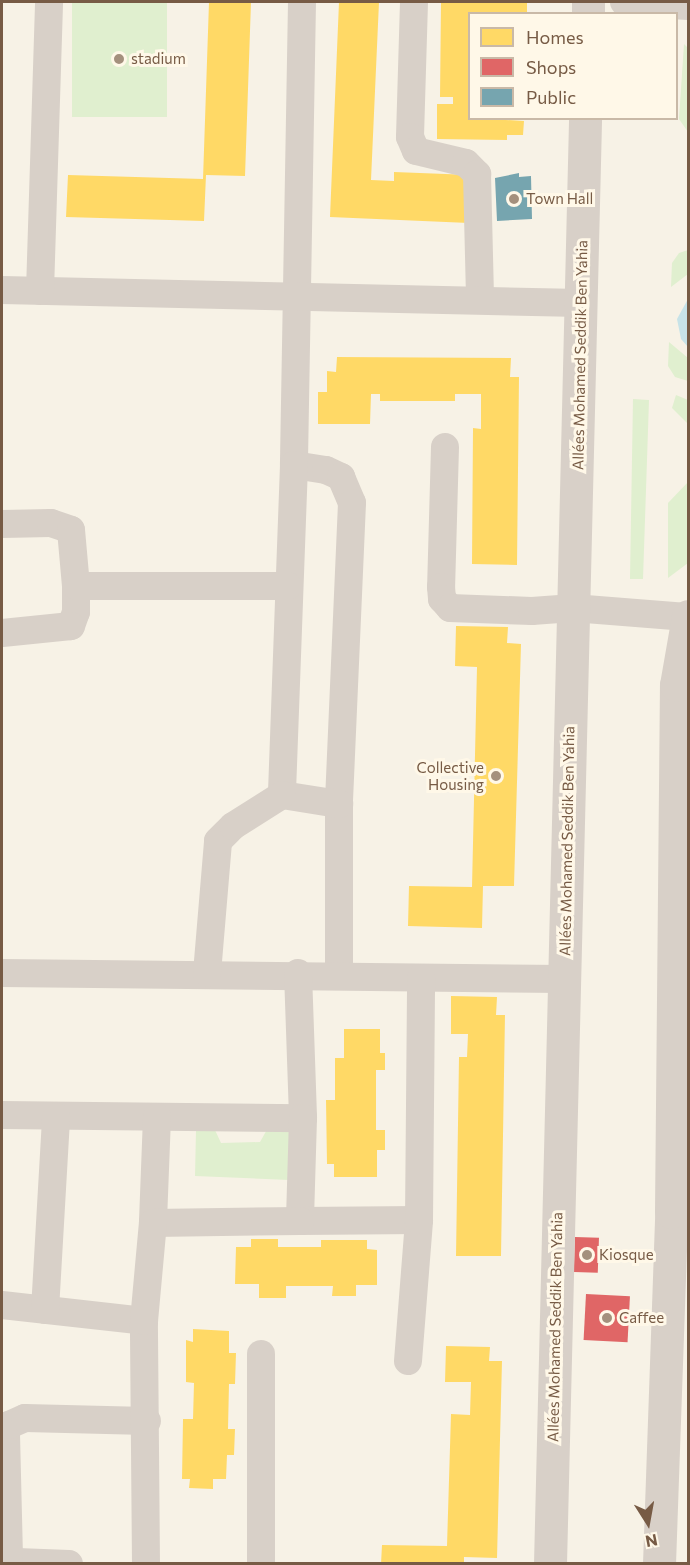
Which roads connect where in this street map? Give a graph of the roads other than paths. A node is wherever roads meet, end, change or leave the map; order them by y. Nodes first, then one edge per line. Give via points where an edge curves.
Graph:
1 (49, 2) edge
2 (302, 2) edge
3 (414, 2) edge
4 (624, 2) edge
5 (688, 6) edge
6 (585, 120) edge
7 (2, 290) edge
8 (40, 291) junction
9 (296, 297) junction
10 (480, 300) junction
11 (581, 303) junction
12 (445, 447) dead end
13 (294, 465) junction
14 (2, 524) edge
15 (76, 586) junction
16 (288, 586) junction
17 (573, 608) junction
18 (688, 616) edge
19 (2, 633) edge
20 (282, 795) junction
21 (339, 804) junction
22 (2, 973) edge
23 (207, 973) junction
24 (298, 973) junction
25 (339, 974) junction
26 (421, 978) junction
27 (564, 979) junction
28 (2, 1115) edge
29 (56, 1117) junction
30 (157, 1117) junction
31 (303, 1118) junction
32 (680, 1214) edge
33 (418, 1220) junction
34 (300, 1221) junction
35 (153, 1223) junction
36 (2, 1305) edge
37 (45, 1310) junction
38 (144, 1321) junction
39 (261, 1354) dead end
40 (408, 1361) dead end
41 (147, 1421) junction
42 (69, 1563) edge
43 (146, 1563) edge
44 (261, 1563) edge
45 (550, 1563) edge
46 (659, 1563) edge

1 - 8 street
2 - 9 street
3 - 10 street via 410,137 416,151 466,162 477,174
4 - 5 street
6 - 11 street, Allées Mohamed Seddik Ben Yahia
7 - 8 street
8 - 9 street
9 - 10 street
9 - 13 street
10 - 11 street
11 - 17 street, Allées Mohamed Seddik Ben Yahia
12 - 17 street via 441,587 445,604 450,608 517,611
13 - 16 street
13 - 21 street via 326,470 341,477 352,503
14 - 15 street via 51,523 71,530
15 - 16 street
15 - 19 street via 76,612 71,626
16 - 20 street
17 - 18 street
17 - 27 street, Allées Mohamed Seddik Ben Yahia
18 - 32 street via 676,685
20 - 21 street
20 - 23 street via 233,826 218,841
21 - 25 street
22 - 23 street
23 - 24 street
24 - 25 street
24 - 31 street
25 - 26 street
26 - 27 street
26 - 33 street
27 - 45 street, Allées Mohamed Seddik Ben Yahia
28 - 29 street
29 - 30 street
29 - 37 street
30 - 31 street
30 - 35 street
31 - 34 street
32 - 46 street
33 - 34 street
33 - 40 street
34 - 35 street
35 - 38 street
36 - 37 street
37 - 38 street
38 - 41 street
39 - 44 street
41 - 42 street via 25,1418 9,1425 5,1548 17,1562
41 - 43 street

